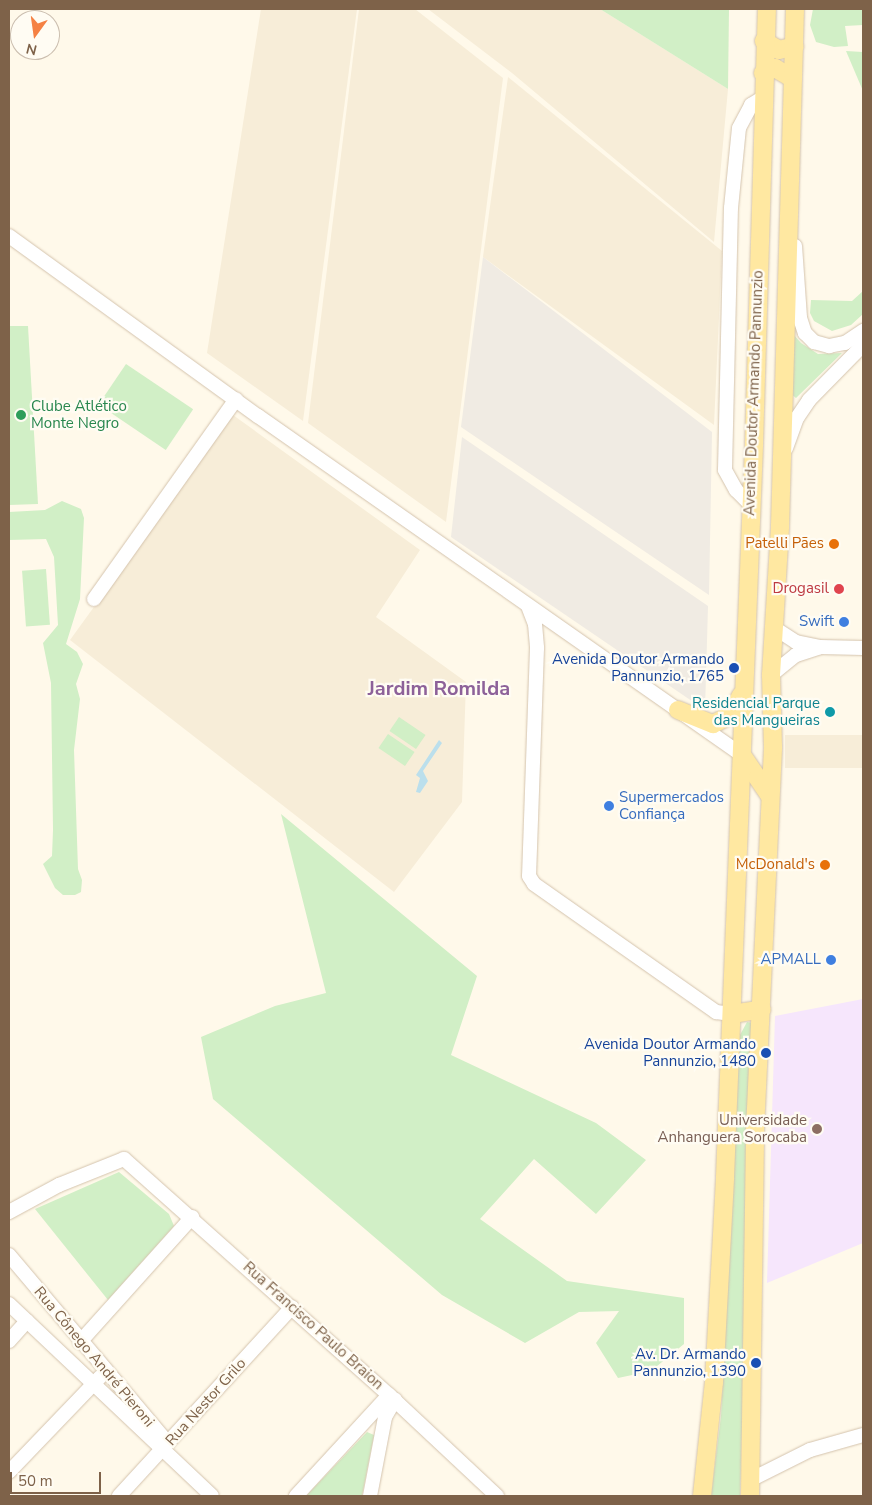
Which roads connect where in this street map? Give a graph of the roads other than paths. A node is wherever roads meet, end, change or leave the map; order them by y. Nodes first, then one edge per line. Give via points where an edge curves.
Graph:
1 (767, 9) edge
2 (795, 9) edge
3 (764, 41) junction
4 (795, 46) junction
5 (763, 74) junction
6 (793, 79) junction
7 (762, 98) junction
8 (791, 182) junction
9 (9, 236) edge
10 (863, 331) edge
11 (863, 344) edge
12 (236, 399) junction
13 (781, 466) junction
14 (752, 505) junction
15 (778, 558) junction
16 (748, 559) junction
17 (747, 586) junction
18 (776, 594) junction
19 (94, 599) dead end
20 (526, 603) junction
21 (776, 629) junction
22 (572, 636) junction
23 (820, 647) junction
24 (537, 648) junction
25 (863, 648) edge
26 (771, 675) junction
27 (743, 690) junction
28 (678, 710) junction
29 (742, 755) junction
30 (770, 796) junction
31 (762, 1009) junction
32 (732, 1014) junction
33 (11, 1205) edge
34 (192, 1217) junction
35 (9, 1255) edge
36 (9, 1304) edge
37 (292, 1307) junction
38 (27, 1321) junction
39 (9, 1340) edge
40 (80, 1342) junction
41 (100, 1377) junction
42 (392, 1398) junction
43 (863, 1435) edge
44 (166, 1446) junction
45 (9, 1472) edge
46 (750, 1488) edge
47 (119, 1496) edge
48 (212, 1496) edge
49 (296, 1496) edge
50 (370, 1496) edge
51 (497, 1496) edge
52 (702, 1496) edge

1 - 3 main road, Avenida Doutor Armando Pannunzio
2 - 4 main road, Avenida Doutor Armando Pannunzio
3 - 4 main road via 779,50
3 - 5 main road, Avenida Doutor Armando Pannunzio
4 - 6 main road, Avenida Doutor Armando Pannunzio
5 - 6 main road via 775,68
5 - 7 main road, Avenida Doutor Armando Pannunzio
6 - 8 main road, Avenida Doutor Armando Pannunzio
7 - 14 main road, Avenida Doutor Armando Pannunzio
7 - 14 street via 751,105 739,128 731,208 725,470 736,490
8 - 10 street via 800,318 805,333 814,342 829,346 845,343
8 - 13 main road, Avenida Doutor Armando Pannunzio
9 - 12 street
11 - 13 street via 825,381 802,410 792,428
12 - 19 street
12 - 20 street
13 - 15 main road, Avenida Doutor Armando Pannunzio
14 - 16 main road, Avenida Doutor Armando Pannunzio
15 - 16 main road via 759,563
15 - 18 main road, Avenida Doutor Armando Pannunzio
16 - 17 main road, Avenida Doutor Armando Pannunzio
17 - 18 main road via 758,581 767,584
17 - 27 main road, Avenida Doutor Armando Pannunzio
18 - 21 main road, Avenida Doutor Armando Pannunzio
20 - 22 street
20 - 24 street via 534,617
21 - 23 street via 796,642
21 - 26 main road, Avenida Doutor Armando Pannunzio
22 - 24 street via 550,632
22 - 28 street
23 - 25 street
23 - 26 street via 796,655
24 - 32 street via 529,876 534,884 716,1012
26 - 30 main road, Avenida Doutor Armando Pannunzio
27 - 28 main road via 731,715 721,721 708,724
27 - 29 main road, Avenida Doutor Armando Pannunzio
28 - 29 street
29 - 30 main road
29 - 32 main road, Avenida Doutor Armando Pannunzio
30 - 31 main road, Avenida Doutor Armando Pannunzio
31 - 32 main road
31 - 46 main road, Avenida Doutor Armando Pannunzio via 756,1130
32 - 52 main road, Avenida Doutor Armando Pannunzio via 714,1382
33 - 34 street, Rua Francisco Paulo Braion via 124,1159
34 - 37 street, Rua Francisco Paulo Braion
34 - 40 street
35 - 40 street, Rua Cônego André Pieroni
36 - 38 street, Rua Cônego André Pieroni
37 - 42 street, Rua Francisco Paulo Braion
37 - 44 street, Rua Nestor Grilo
38 - 39 street
38 - 41 street, Rua Cônego André Pieroni
40 - 41 street, Rua Cônego André Pieroni
41 - 44 street, Rua Cônego André Pieroni
41 - 45 street
42 - 49 street
42 - 50 street via 385,1417
42 - 51 street, Rua Francisco Paulo Braion
43 - 46 street via 810,1450
44 - 47 street, Rua Nestor Grilo
44 - 48 street, Rua Cônego André Pieroni via 176,1462

